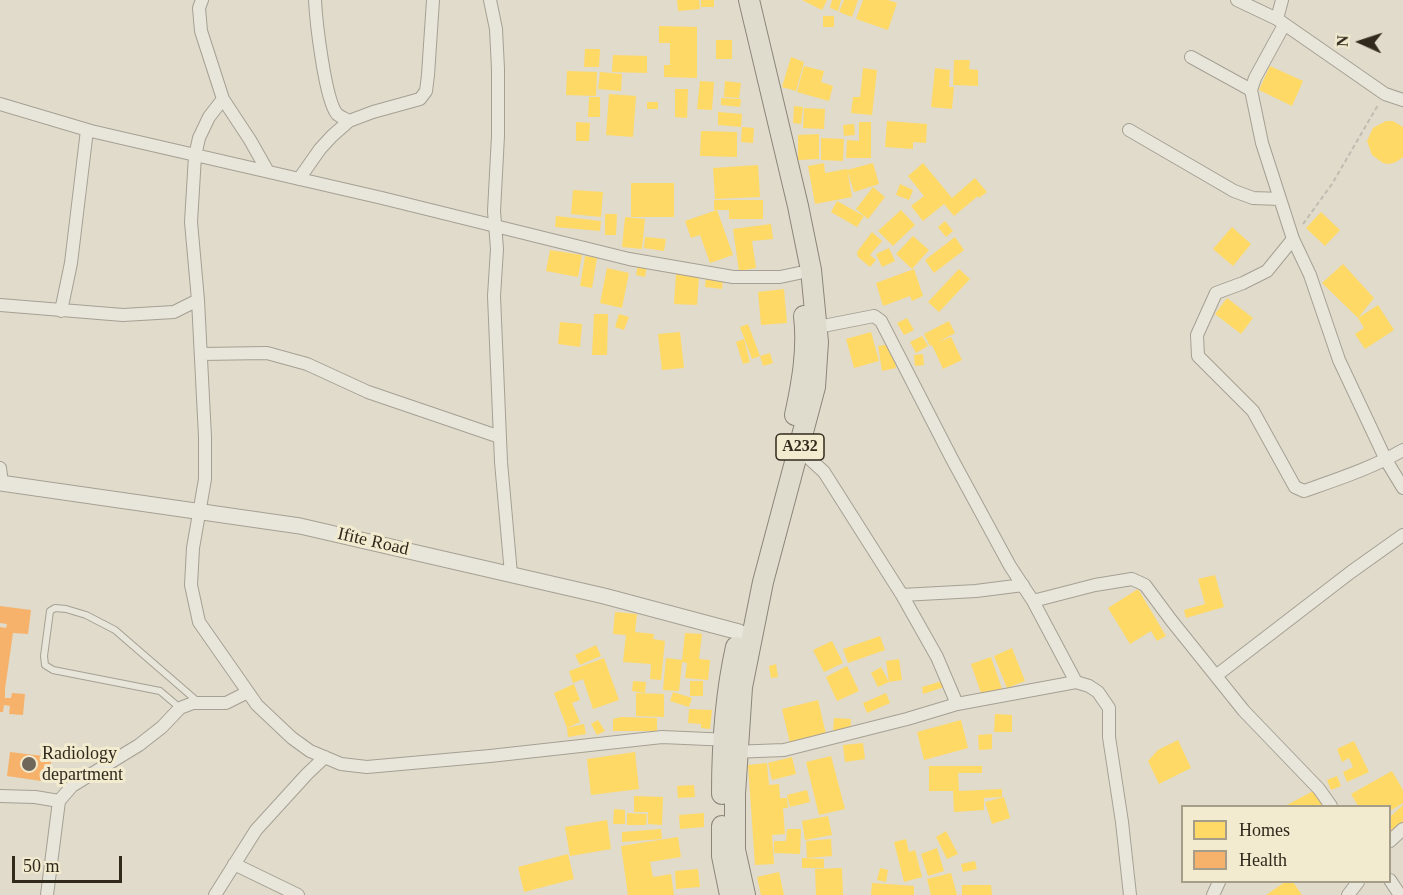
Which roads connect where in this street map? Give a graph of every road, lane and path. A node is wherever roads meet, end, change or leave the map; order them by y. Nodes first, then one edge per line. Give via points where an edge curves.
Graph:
1 (202, 0) edge
2 (315, 0) edge
3 (433, 0) edge
4 (490, 0) edge
5 (737, 0) edge
6 (749, 0) edge
7 (1237, 0) edge
8 (1282, 0) edge
9 (1280, 22) junction
10 (1191, 57) dead end
11 (1251, 90) junction
12 (1385, 94) junction
13 (223, 99) junction
14 (1403, 100) edge
15 (0, 104) edge
16 (349, 121) junction
17 (87, 130) junction
18 (1130, 130) dead end
19 (195, 156) junction
20 (267, 170) junction
21 (299, 178) junction
22 (1280, 199) junction
23 (494, 225) junction
24 (1292, 236) junction
25 (800, 273) junction
26 (198, 300) junction
27 (0, 305) edge
28 (61, 311) junction
29 (818, 327) junction
30 (201, 354) junction
31 (500, 437) junction
32 (799, 449) junction
33 (1403, 450) edge
34 (1386, 460) junction
35 (0, 468) edge
36 (1, 483) edge
37 (1403, 488) edge
38 (200, 512) junction
39 (1403, 535) edge
40 (510, 574) junction
41 (1023, 585) junction
42 (902, 595) junction
43 (1033, 601) junction
44 (739, 632) junction
45 (1217, 675) junction
46 (1076, 682) junction
47 (248, 692) junction
48 (200, 703) junction
49 (957, 704) junction
50 (180, 708) junction
51 (729, 746) junction
52 (325, 758) junction
53 (0, 796) edge
54 (59, 801) junction
55 (1330, 805) edge
56 (1403, 829) edge
57 (1391, 839) edge
58 (234, 864) junction
59 (1357, 883) edge
60 (1391, 883) edge
61 (47, 895) edge
62 (215, 895) edge
63 (298, 895) edge
64 (730, 895) edge
65 (745, 895) edge
66 (1130, 895) edge
67 (1348, 895) edge
68 (1400, 895) edge

1 - 13 street via 201,31
2 - 16 street via 328,90 337,113
3 - 16 street via 426,91 420,99
4 - 23 street via 498,69
5 - 25 main road, A232
6 - 29 main road, A232 via 801,217
7 - 9 street
8 - 9 street
9 - 11 street
9 - 12 street
10 - 11 street
11 - 22 street
12 - 14 street
12 - 24 path via 1332,184
13 - 19 street via 209,117
13 - 20 street
15 - 17 street
16 - 21 street via 320,149
17 - 19 street
17 - 28 street via 71,263
18 - 22 street via 1234,191 1253,198
19 - 20 street
19 - 26 street via 190,222
20 - 21 street
21 - 23 street
22 - 24 street
23 - 25 street via 629,259 733,278 780,278
23 - 31 street
24 - 34 street via 1310,275 1339,360
24 - 34 street via 1267,271 1216,293 1197,334 1198,356 1253,411 1299,490
25 - 44 main road, A232 via 805,327 801,388
26 - 28 street via 174,312 123,315
26 - 30 street
27 - 28 street
29 - 32 main road, A232 via 815,387
29 - 41 street via 874,316 880,321
30 - 31 street via 267,352
30 - 38 street via 205,479
31 - 40 street
32 - 42 street via 824,472
32 - 51 main road, A232 via 762,582
33 - 34 street
34 - 37 street
35 - 36 street
36 - 38 street, Ifite Road
38 - 40 street, Ifite Road via 300,526
38 - 47 street via 190,585 199,622
39 - 45 street
40 - 44 street, Ifite Road
41 - 42 street
41 - 43 street
42 - 49 street via 937,657
43 - 45 street via 1132,579 1145,585
43 - 46 street
44 - 51 main road, A232 via 730,675
45 - 55 street via 1244,711
46 - 49 street
46 - 66 street via 1098,692 1109,708 1109,737
47 - 48 street via 226,703
47 - 52 street via 292,738
48 - 50 street
48 - 50 lane via 115,630 66,609 50,611 45,665 52,670 160,691
49 - 51 street via 784,750
50 - 54 street via 139,745 72,786
51 - 52 street via 662,737 397,766 367,767
51 - 64 main road, A232 via 722,856
51 - 65 main road, A232 via 735,850
52 - 58 street via 256,830
53 - 54 street
54 - 61 street
56 - 57 street
58 - 62 street
58 - 63 street
59 - 67 street
60 - 68 street

